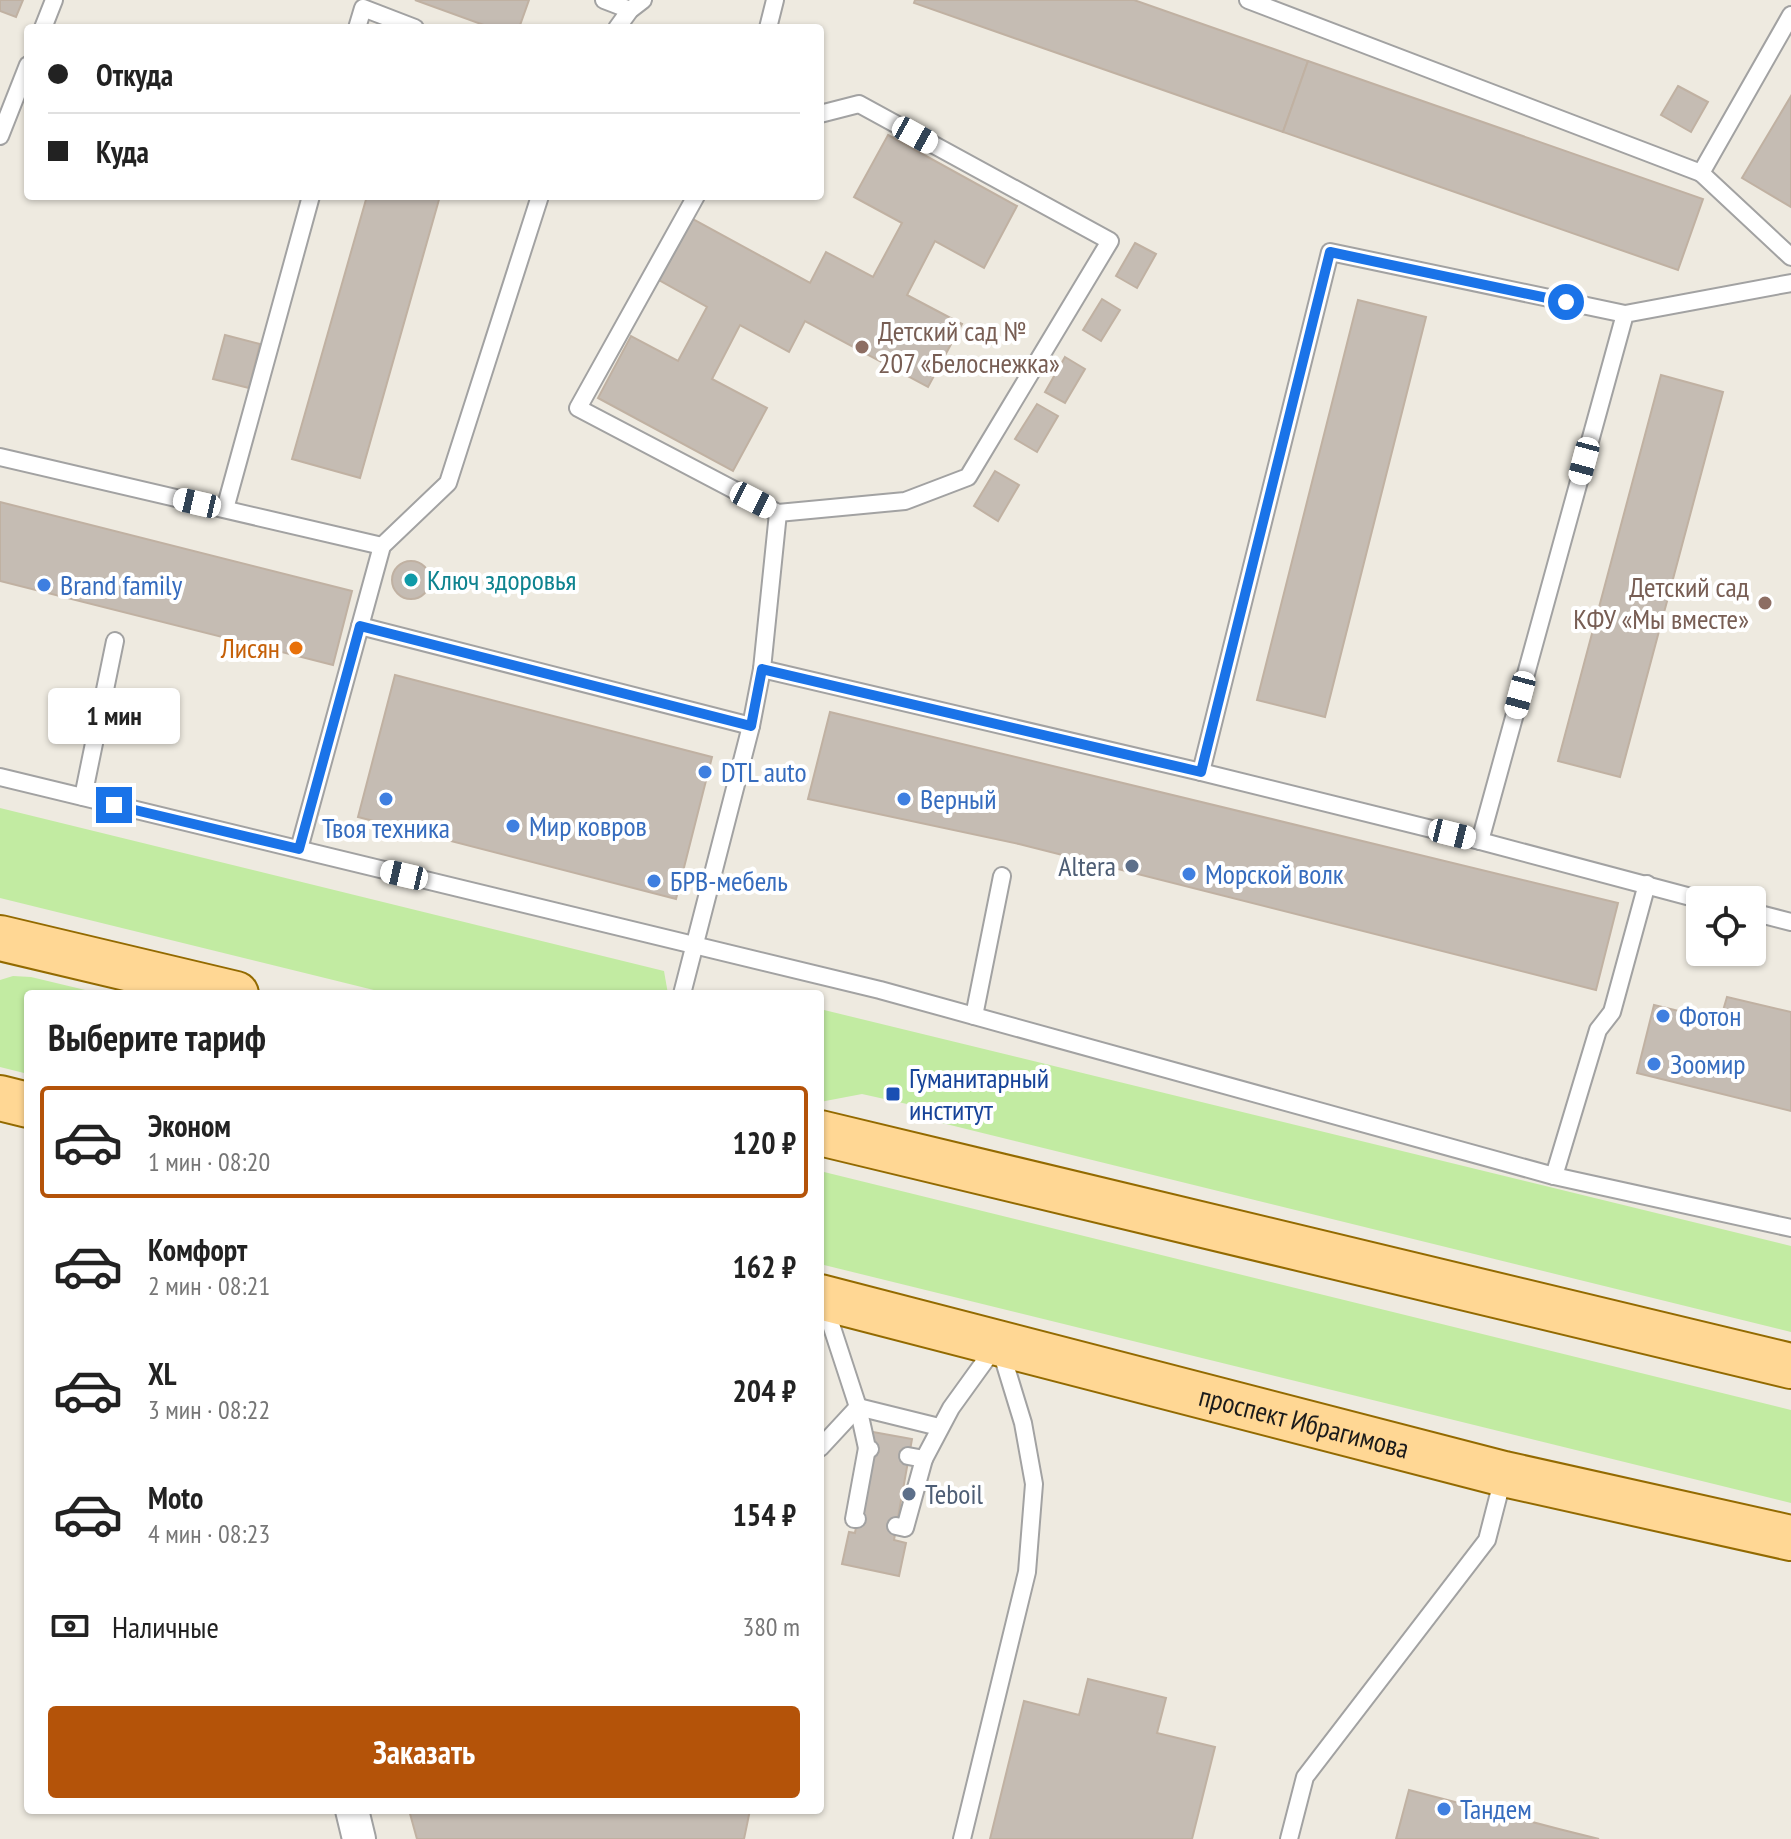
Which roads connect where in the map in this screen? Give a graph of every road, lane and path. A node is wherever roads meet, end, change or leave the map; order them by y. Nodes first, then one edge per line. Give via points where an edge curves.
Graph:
1 (54, 0) edge
2 (604, 0) edge
3 (775, 0) edge
4 (1248, 0) edge
5 (636, 5) edge
6 (1791, 15) edge
7 (45, 24) edge
8 (358, 24) edge
9 (405, 24) edge
10 (620, 24) edge
11 (769, 24) edge
12 (24, 75) edge
13 (824, 113) edge
14 (0, 136) edge
15 (1701, 173) junction
16 (310, 200) edge
17 (539, 200) edge
18 (694, 200) edge
19 (1791, 257) edge
20 (1791, 283) edge
21 (1625, 314) junction
22 (0, 457) edge
23 (225, 509) junction
24 (778, 513) junction
25 (382, 546) junction
26 (360, 626) junction
27 (115, 641) dead end
28 (762, 669) junction
29 (751, 726) junction
30 (1201, 772) junction
31 (0, 777) edge
32 (83, 797) junction
33 (1480, 841) junction
34 (299, 849) junction
35 (1002, 876) dead end
36 (1647, 884) junction
37 (1686, 895) edge
38 (1766, 916) edge
39 (1791, 922) edge
40 (0, 938) edge
41 (695, 944) junction
42 (219, 990) edge
43 (683, 990) edge
44 (974, 1016) junction
45 (0, 1098) edge
46 (24, 1104) edge
47 (824, 1134) edge
48 (1554, 1176) junction
49 (1791, 1228) edge
50 (824, 1298) edge
51 (824, 1306) edge
52 (999, 1342) junction
53 (1791, 1366) edge
54 (858, 1407) junction
55 (939, 1427) junction
56 (824, 1444) edge
57 (1504, 1474) junction
58 (857, 1519) dead end
59 (896, 1526) dead end
60 (1791, 1538) edge
61 (353, 1814) edge
62 (359, 1839) edge
63 (962, 1839) edge
64 (1289, 1839) edge

1 - 7 lane
2 - 5 lane
3 - 11 lane
4 - 15 lane
5 - 10 lane
6 - 15 lane
8 - 9 lane via 363,8
12 - 14 lane
13 - 24 lane via 859,104 1110,241 968,477 905,501
15 - 19 lane
16 - 23 lane
17 - 25 lane via 448,483
18 - 24 lane via 578,408
20 - 21 lane
21 - 30 lane via 1330,252
21 - 33 lane
22 - 23 lane
23 - 25 lane
24 - 28 lane
25 - 26 lane
26 - 29 lane
26 - 34 lane
27 - 32 lane
28 - 29 lane
28 - 30 lane
29 - 41 lane
30 - 33 lane
31 - 32 lane
32 - 34 lane
33 - 36 lane
34 - 41 lane
35 - 44 lane
36 - 37 lane
36 - 48 lane via 1612,1012 1598,1030
38 - 39 lane
40 - 42 main road
41 - 43 lane
41 - 44 lane
44 - 48 lane
45 - 46 main road
47 - 53 main road
48 - 49 lane
50 - 52 main road, проспект Ибрагимова
51 - 54 lane
52 - 55 lane
52 - 57 main road, проспект Ибрагимова
52 - 63 lane via 1034,1484 1027,1572
54 - 55 lane
54 - 56 lane
54 - 58 lane via 868,1448
55 - 59 lane via 916,1457 905,1528
57 - 60 main road, проспект Ибрагимова
57 - 64 lane via 1487,1540 1305,1777
61 - 62 street

